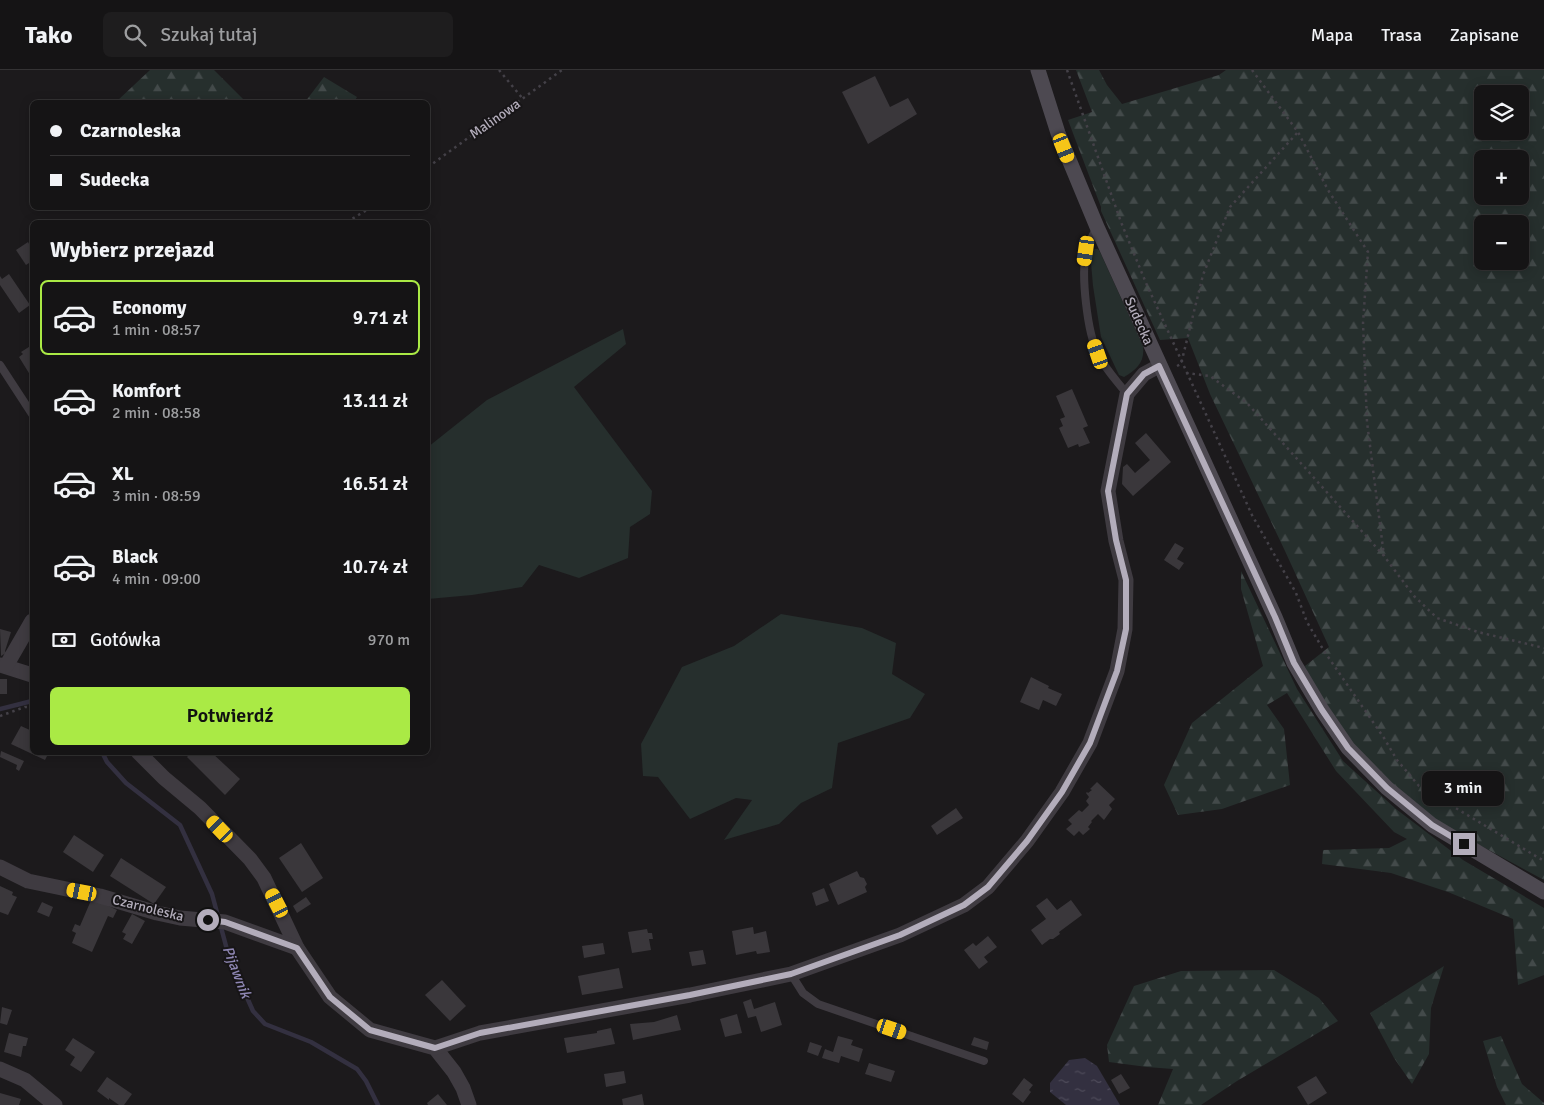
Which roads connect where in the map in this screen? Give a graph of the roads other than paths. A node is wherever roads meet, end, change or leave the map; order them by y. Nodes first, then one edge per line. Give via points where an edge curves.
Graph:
1 (1038, 70) edge
2 (1097, 227) junction
3 (0, 365) edge
4 (1159, 366) junction
5 (1127, 394) junction
6 (30, 411) edge
7 (30, 624) edge
8 (3, 666) edge
9 (30, 674) edge
10 (141, 755) edge
11 (0, 867) edge
12 (1544, 892) edge
13 (297, 948) junction
14 (791, 974) junction
15 (435, 1048) junction
16 (984, 1061) dead end
17 (0, 1069) edge
18 (55, 1105) edge
19 (469, 1105) edge

1 - 2 main road, Sudecka via 1058,133
2 - 4 main road, Sudecka
2 - 5 lane via 1086,251 1084,266 1092,337 1108,371
3 - 6 lane
4 - 5 street via 1144,374
4 - 12 main road, Sudecka via 1294,663 1348,748 1387,788 1432,825
5 - 14 street via 1108,491 1126,580 1126,629 1117,671 1090,743 1062,792 988,887 964,905 908,931
7 - 8 street
8 - 9 street
10 - 13 street via 250,859 264,878
11 - 13 street, Czarnoleska via 28,881 180,918 225,922
13 - 15 street via 330,997 370,1030
14 - 15 street via 480,1033
14 - 16 lane via 803,994 818,1004
15 - 19 street via 454,1072
17 - 18 street via 25,1080

